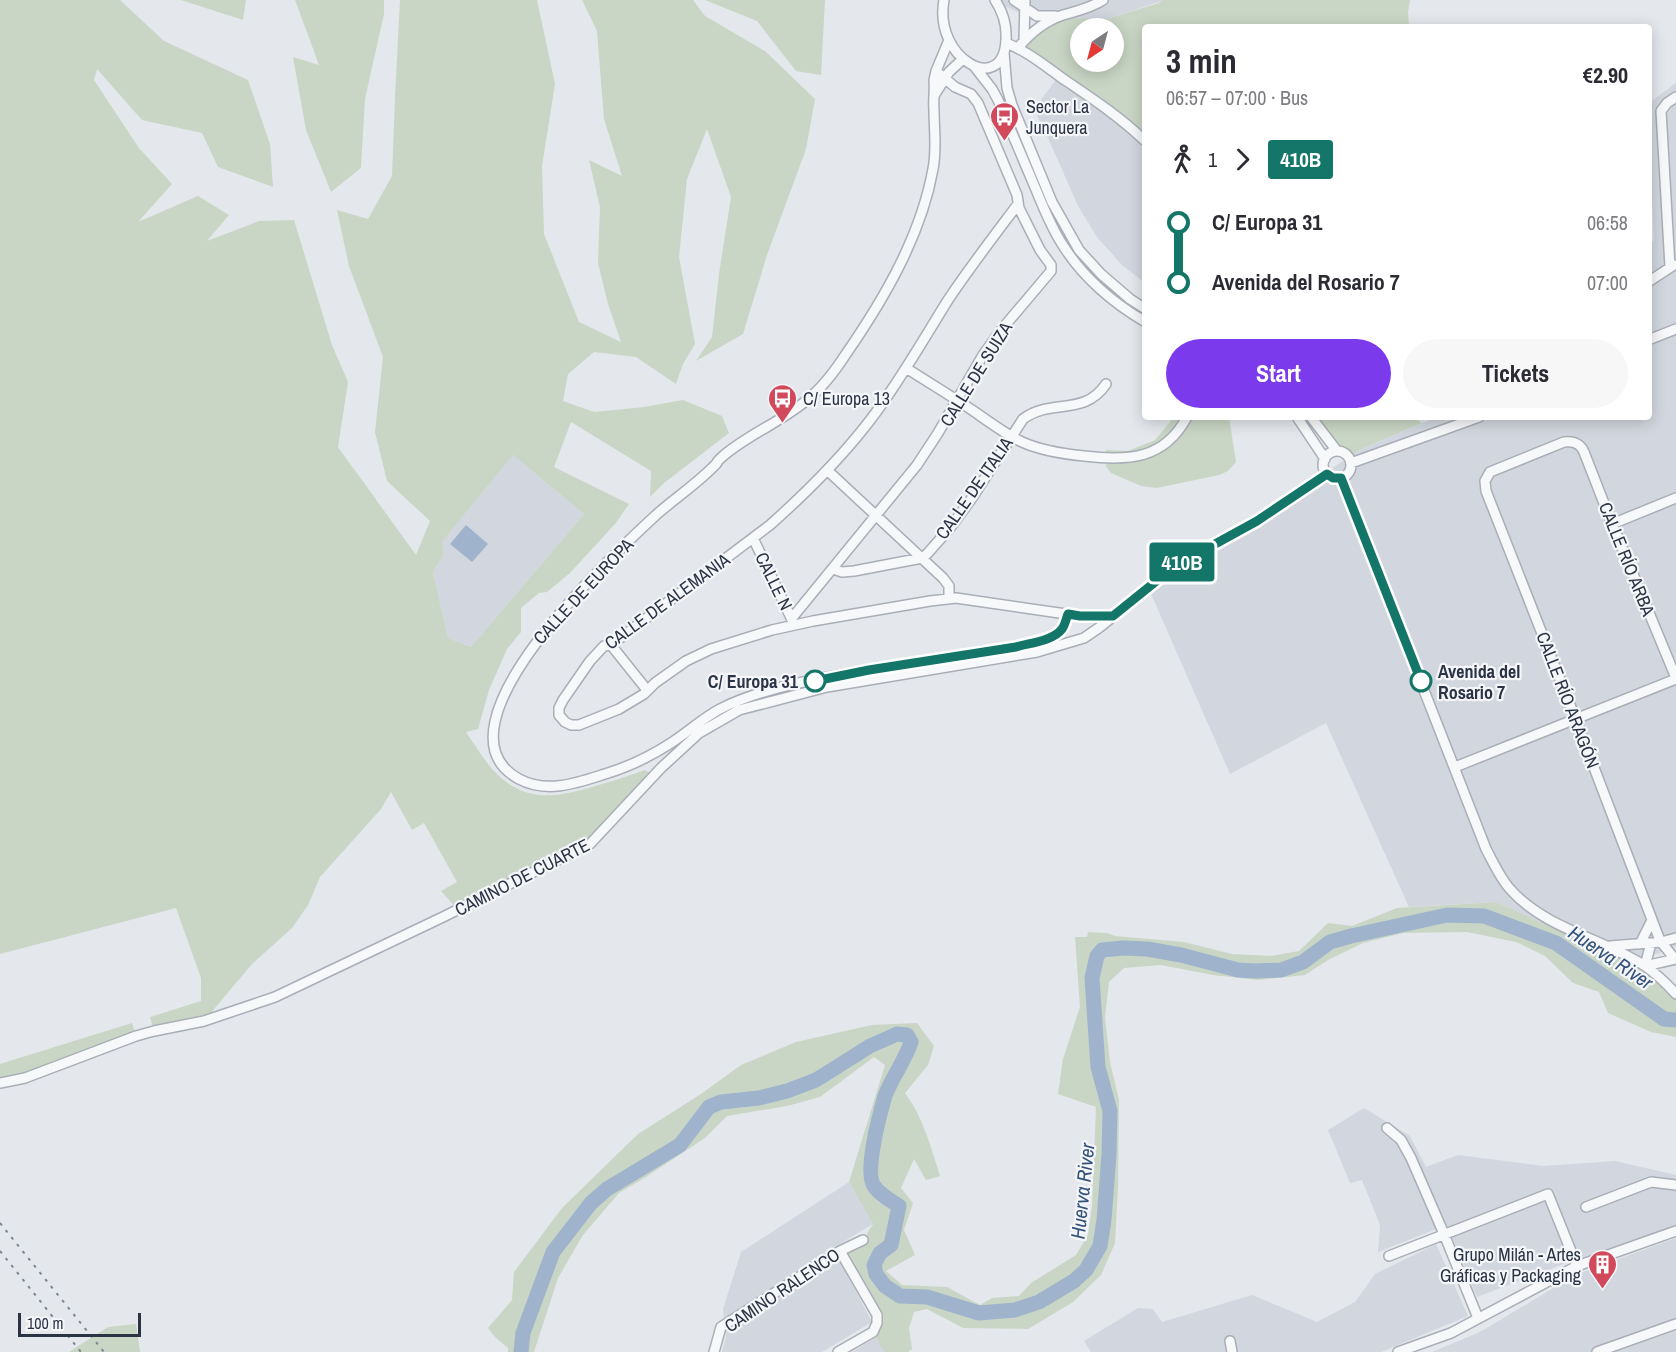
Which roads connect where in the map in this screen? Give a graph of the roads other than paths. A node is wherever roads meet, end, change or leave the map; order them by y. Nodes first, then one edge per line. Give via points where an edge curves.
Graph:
1 (944, 0) edge
2 (995, 0) edge
3 (1014, 0) edge
4 (1103, 0) edge
5 (1025, 4) edge
6 (1061, 16) junction
7 (949, 40) junction
8 (1021, 44) junction
9 (1005, 48) junction
10 (963, 59) junction
11 (974, 66) junction
12 (936, 71) junction
13 (945, 78) junction
14 (955, 87) junction
15 (935, 94) junction
16 (1676, 97) edge
17 (1142, 138) edge
18 (1018, 204) junction
19 (1673, 265) edge
20 (1652, 279) edge
21 (1142, 307) edge
22 (1142, 320) edge
23 (1676, 329) edge
24 (1652, 338) edge
25 (906, 368) junction
26 (1106, 384) dead end
27 (958, 400) junction
28 (1185, 420) edge
29 (1299, 420) edge
30 (1313, 420) edge
31 (1468, 420) edge
32 (1011, 436) junction
33 (1575, 442) joint
34 (1337, 451) junction
35 (1325, 459) junction
36 (1351, 463) junction
37 (827, 470) junction
38 (1327, 474) junction
39 (1341, 478) junction
40 (1676, 498) edge
41 (876, 516) junction
42 (1612, 524) junction
43 (753, 538) junction
44 (922, 558) junction
45 (833, 568) junction
46 (949, 598) junction
47 (1068, 614) junction
48 (1080, 616) junction
49 (1091, 616) junction
50 (1113, 616) junction
51 (793, 622) junction
52 (1096, 629) junction
53 (611, 645) junction
54 (1676, 679) edge
55 (647, 690) junction
56 (1576, 719) junction
57 (1455, 767) junction
58 (1652, 920) junction
59 (1676, 938) edge
60 (1661, 942) junction
61 (1651, 943) junction
62 (1640, 944) junction
63 (1608, 946) junction
64 (1675, 959) edge
65 (1645, 966) junction
66 (1676, 994) edge
67 (0, 1083) edge
68 (1387, 1128) dead end
69 (1676, 1185) edge
70 (1586, 1207) dead end
71 (1676, 1231) edge
72 (1444, 1234) junction
73 (863, 1240) dead end
74 (840, 1251) junction
75 (1389, 1256) dead end
76 (1577, 1266) junction
77 (1478, 1318) junction
78 (1676, 1324) edge
79 (1230, 1341) dead end
80 (714, 1352) edge
81 (838, 1352) edge
82 (1232, 1352) edge
83 (1398, 1352) edge
84 (1597, 1352) edge

1 - 7 street via 943,18
2 - 9 street via 1004,19
3 - 5 street
4 - 6 street
5 - 6 street via 1039,16
5 - 8 street
6 - 8 street
7 - 10 street
7 - 12 street, CALLE DE EUROPA
8 - 9 street
8 - 17 street
9 - 11 street via 991,66
9 - 21 street via 1012,105 1053,202 1079,250 1101,274
10 - 11 street
10 - 13 street
11 - 22 street via 998,100 1064,247 1094,284
12 - 13 street, CALLE DE SUIZA
12 - 15 street, CALLE DE EUROPA
13 - 14 street, CALLE DE SUIZA
13 - 15 street
14 - 15 street
14 - 18 street, CALLE DE SUIZA via 968,92 978,103
15 - 47 street, CALLE DE EUROPA via 934,166 916,228 893,277 845,355 819,389 723,456 658,513 550,623 513,676 500,705 493,741 507,770 522,781 546,787 569,784 644,758 718,710 749,697 869,670 1034,642 1063,628
16 - 19 street via 1661,111
18 - 25 street, CALLE DE ALEMANIA via 966,274
18 - 27 street, CALLE DE SUIZA via 1051,269 983,355
19 - 20 street
23 - 24 street
25 - 27 street
25 - 37 street, CALLE DE ALEMANIA via 871,419
26 - 32 street, CALLE DE ITALIA via 1086,402 1029,414
27 - 32 street
27 - 41 street, CALLE DE SUIZA via 917,465
28 - 32 street via 1161,447 1132,458 1057,453
29 - 35 street
30 - 34 street
31 - 36 street
32 - 44 street, CALLE DE ITALIA via 972,498
33 - 42 street, CALLE RÍO ARBA via 1584,452
33 - 56 street, CALLE RÍO ARAGÓN via 1564,442 1493,470 1485,481
34 - 35 street
34 - 36 street via 1346,454
35 - 38 street via 1323,467
36 - 39 street via 1348,474
37 - 41 street
37 - 43 street, CALLE DE ALEMANIA
38 - 39 street
38 - 50 street, CAMINO DE CUARTE via 1257,521 1175,566
39 - 57 street
40 - 42 street
41 - 44 street
41 - 45 street, CALLE DE SUIZA
42 - 54 street, CALLE RÍO ARBA
43 - 51 street, CALLE N
43 - 53 street, CALLE DE ALEMANIA
44 - 45 street via 854,572
44 - 46 street via 946,581
45 - 51 street, CALLE DE SUIZA
46 - 47 street, CALLE DE ALEMANIA
46 - 51 street, CALLE DE ALEMANIA
47 - 48 street, CALLE DE ALEMANIA
48 - 49 street, CALLE DE ALEMANIA
48 - 52 street
49 - 50 street, CALLE DE ALEMANIA
49 - 52 street
50 - 52 street, CAMINO DE CUARTE
51 - 55 street, CALLE DE ALEMANIA via 711,649 686,661
52 - 67 street, CAMINO DE CUARTE via 1084,638 1037,652 827,687 739,710 699,733 581,849 275,997 204,1021 153,1030 25,1078
53 - 55 street
53 - 55 street, CALLE DE ALEMANIA via 604,646 590,661 562,700 559,715 564,722 571,725 592,721
54 - 56 street
56 - 57 street
56 - 58 street, CALLE RÍO ARAGÓN
57 - 63 street via 1486,849 1509,888 1537,913
58 - 60 street, CALLE RÍO ARAGÓN
58 - 62 street
59 - 60 street
60 - 61 street
60 - 64 street, CALLE RÍO ARAGÓN
61 - 62 street
61 - 65 street
62 - 63 street
63 - 65 street
64 - 65 street
65 - 66 street
68 - 72 street via 1401,1140 1411,1158
69 - 70 street via 1652,1182
71 - 76 street
72 - 75 street
72 - 76 street via 1548,1194
72 - 77 street
73 - 74 street, CAMINO RALENCO
74 - 80 street, CAMINO RALENCO via 721,1327
74 - 81 street via 877,1315 877,1323 873,1332
76 - 77 street
77 - 83 street via 1451,1333
78 - 84 street
79 - 82 street

